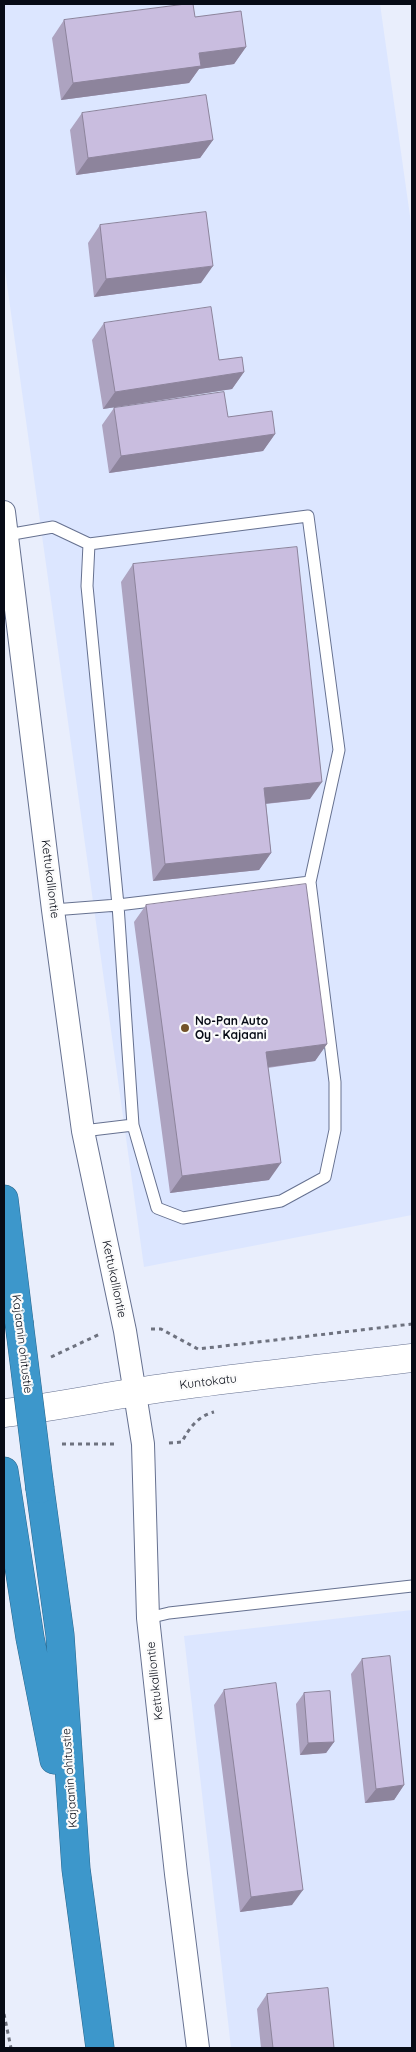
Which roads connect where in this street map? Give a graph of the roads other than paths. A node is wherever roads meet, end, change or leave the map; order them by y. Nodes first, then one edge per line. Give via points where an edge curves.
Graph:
1 (4, 512) edge
2 (7, 535) junction
3 (89, 544) junction
4 (310, 882) junction
5 (118, 905) junction
6 (53, 910) junction
7 (133, 1125) junction
8 (83, 1131) junction
9 (4, 1199) edge
10 (412, 1358) edge
11 (135, 1392) junction
12 (4, 1413) edge
13 (5, 1482) edge
14 (412, 1586) edge
15 (148, 1618) junction
16 (76, 1869) junction
17 (100, 2048) edge
18 (198, 2048) edge

1 - 2 street, Kettukalliontie
2 - 3 lane via 53,527
2 - 6 street, Kettukalliontie
3 - 4 lane via 308,516 339,750
3 - 5 lane via 87,586
4 - 5 lane
4 - 7 lane via 335,1082 335,1130 325,1177 281,1201 183,1218 157,1208
5 - 6 lane
5 - 7 lane
6 - 8 street, Kettukalliontie
7 - 8 lane
8 - 11 street, Kettukalliontie
9 - 16 highway, Kajaanin ohitustie, bridge via 60,1635
10 - 11 street, Kuntokatu
11 - 12 street, Kuntokatu
11 - 15 street, Kettukalliontie via 143,1444
13 - 16 highway via 30,1638
14 - 15 lane via 169,1612
15 - 18 street, Kettukalliontie
16 - 17 highway, Kajaanin ohitustie

